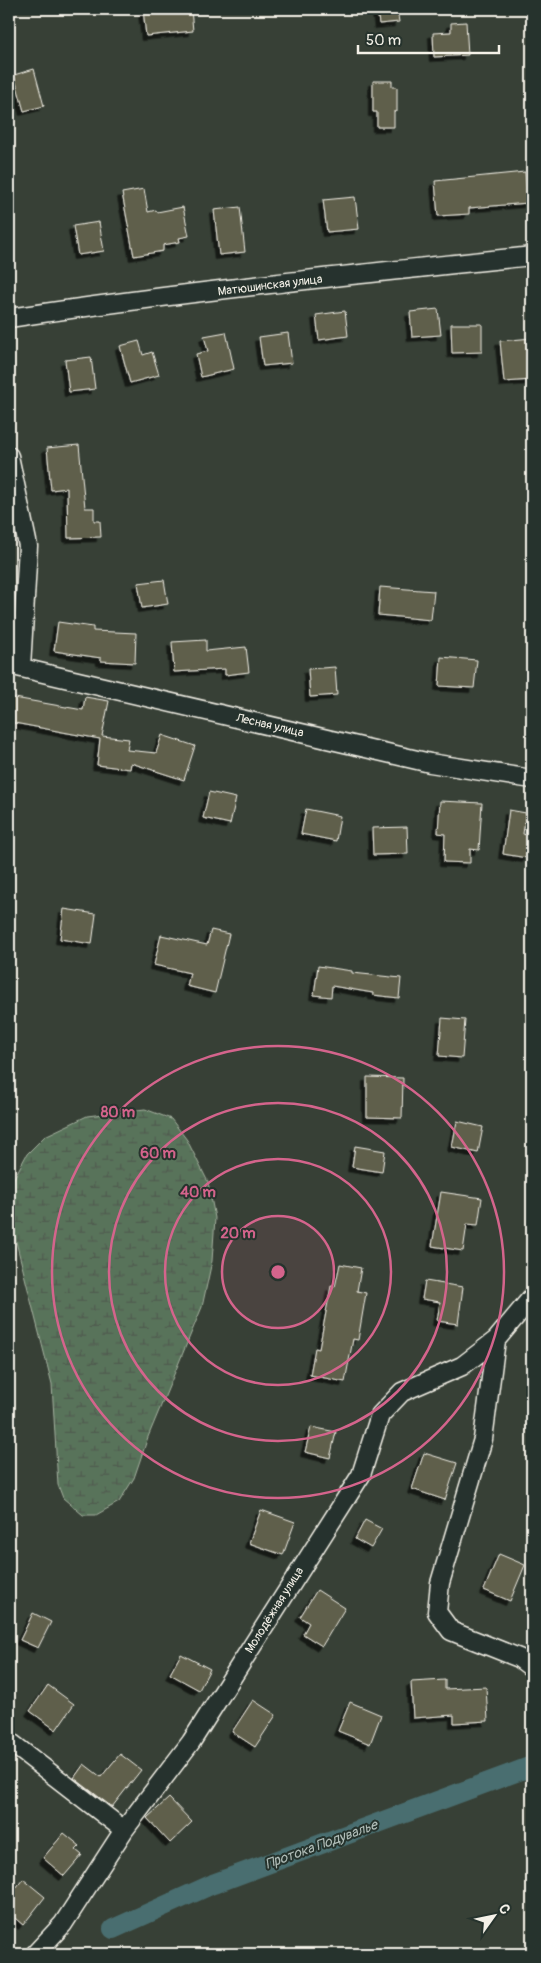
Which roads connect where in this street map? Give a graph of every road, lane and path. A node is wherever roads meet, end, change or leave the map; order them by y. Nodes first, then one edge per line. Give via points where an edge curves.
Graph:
1 (532, 256) edge
2 (9, 318) edge
3 (9, 456) edge
4 (15, 666) edge
5 (532, 779) edge
6 (532, 1297) edge
7 (496, 1340) junction
8 (532, 1668) edge
9 (9, 1742) edge
10 (124, 1830) junction
11 (35, 1954) edge

1 - 2 street, Матюшинская улица
3 - 4 street via 28,546
4 - 5 street, Лесная улица via 430,763
6 - 7 street, Молодёжная улица
7 - 8 street via 483,1439 440,1583 437,1612 451,1631 519,1658
7 - 10 street, Молодёжная улица via 462,1366 402,1392 380,1415 360,1475 191,1742
9 - 10 street
10 - 11 street, Молодёжная улица via 63,1924

